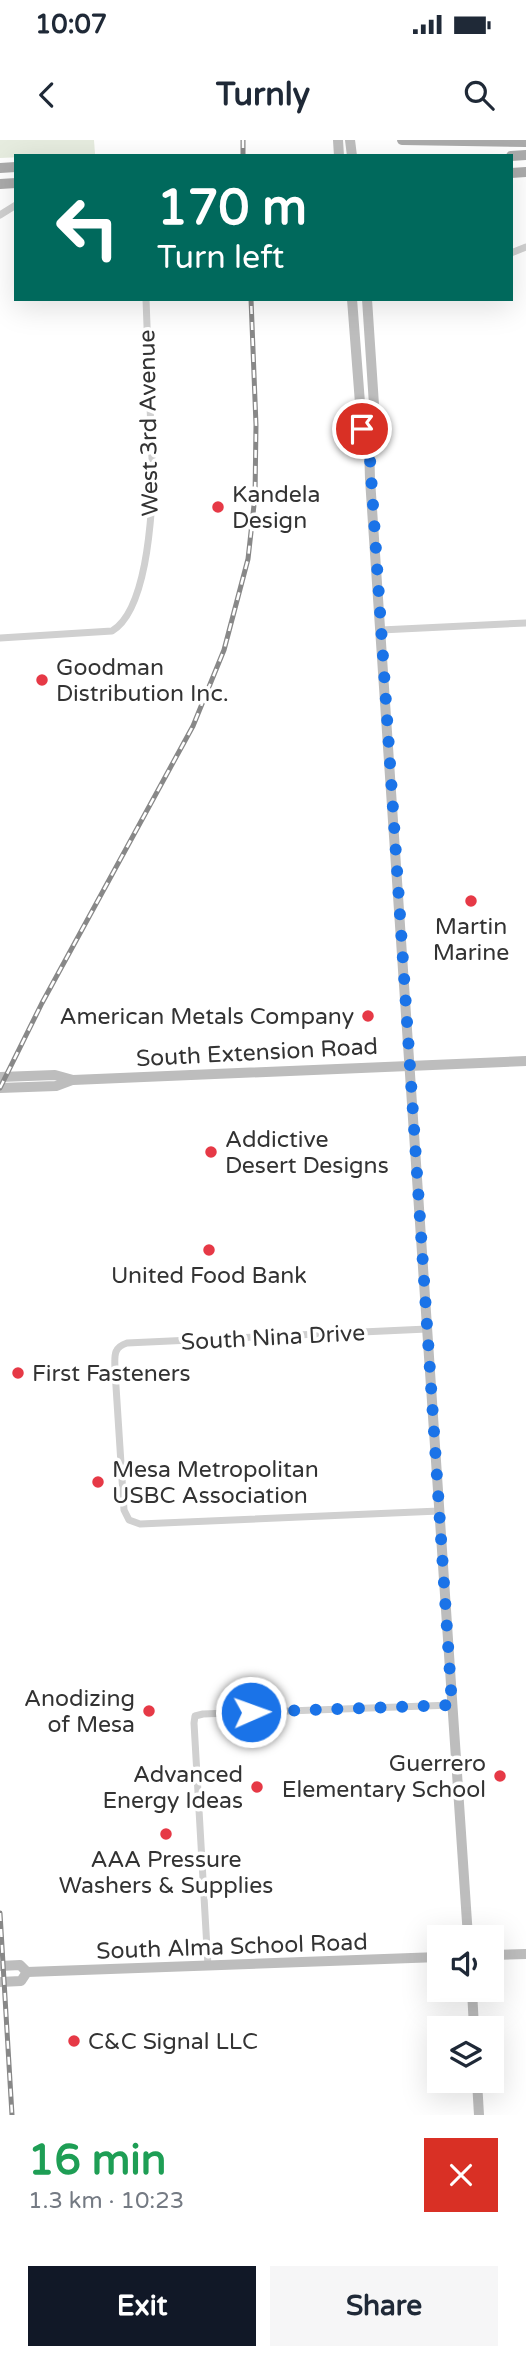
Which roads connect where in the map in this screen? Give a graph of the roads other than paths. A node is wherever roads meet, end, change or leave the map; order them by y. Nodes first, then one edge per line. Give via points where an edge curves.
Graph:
1 (402, 140) edge
2 (526, 142) edge
3 (146, 301) edge
4 (352, 301) edge
5 (367, 301) edge
6 (369, 444) junction
7 (526, 622) edge
8 (381, 630) junction
9 (0, 638) edge
10 (526, 1061) edge
11 (409, 1065) junction
12 (0, 1077) edge
13 (73, 1080) junction
14 (0, 1088) edge
15 (427, 1329) junction
16 (439, 1511) junction
17 (452, 1705) junction
18 (467, 1925) edge
19 (526, 1954) edge
20 (504, 1955) edge
21 (427, 1957) edge
22 (0, 1966) edge
23 (208, 1966) junction
24 (27, 1972) junction
25 (0, 1982) edge
26 (478, 2093) edge
27 (479, 2115) edge

1 - 2 main road
3 - 9 street, West 3rd Avenue via 152,511 130,611 111,631
4 - 6 main road via 362,429
5 - 6 main road via 375,420
6 - 8 main road
7 - 8 street
8 - 11 main road
10 - 11 main road, South Extension Road
11 - 13 main road, South Extension Road
11 - 15 main road
12 - 13 main road, South Extension Road via 55,1075
13 - 14 main road, South Extension Road via 56,1086
15 - 16 main road
15 - 16 street, South Nina Drive via 127,1343 115,1351 117,1412 124,1510 129,1520 140,1524
16 - 17 main road
17 - 18 main road
17 - 23 street via 195,1716
19 - 20 main road
21 - 23 main road, South Alma School Road
22 - 24 main road, South Alma School Road via 20,1965
23 - 24 main road, South Alma School Road
24 - 25 main road, South Alma School Road via 21,1980
26 - 27 main road

